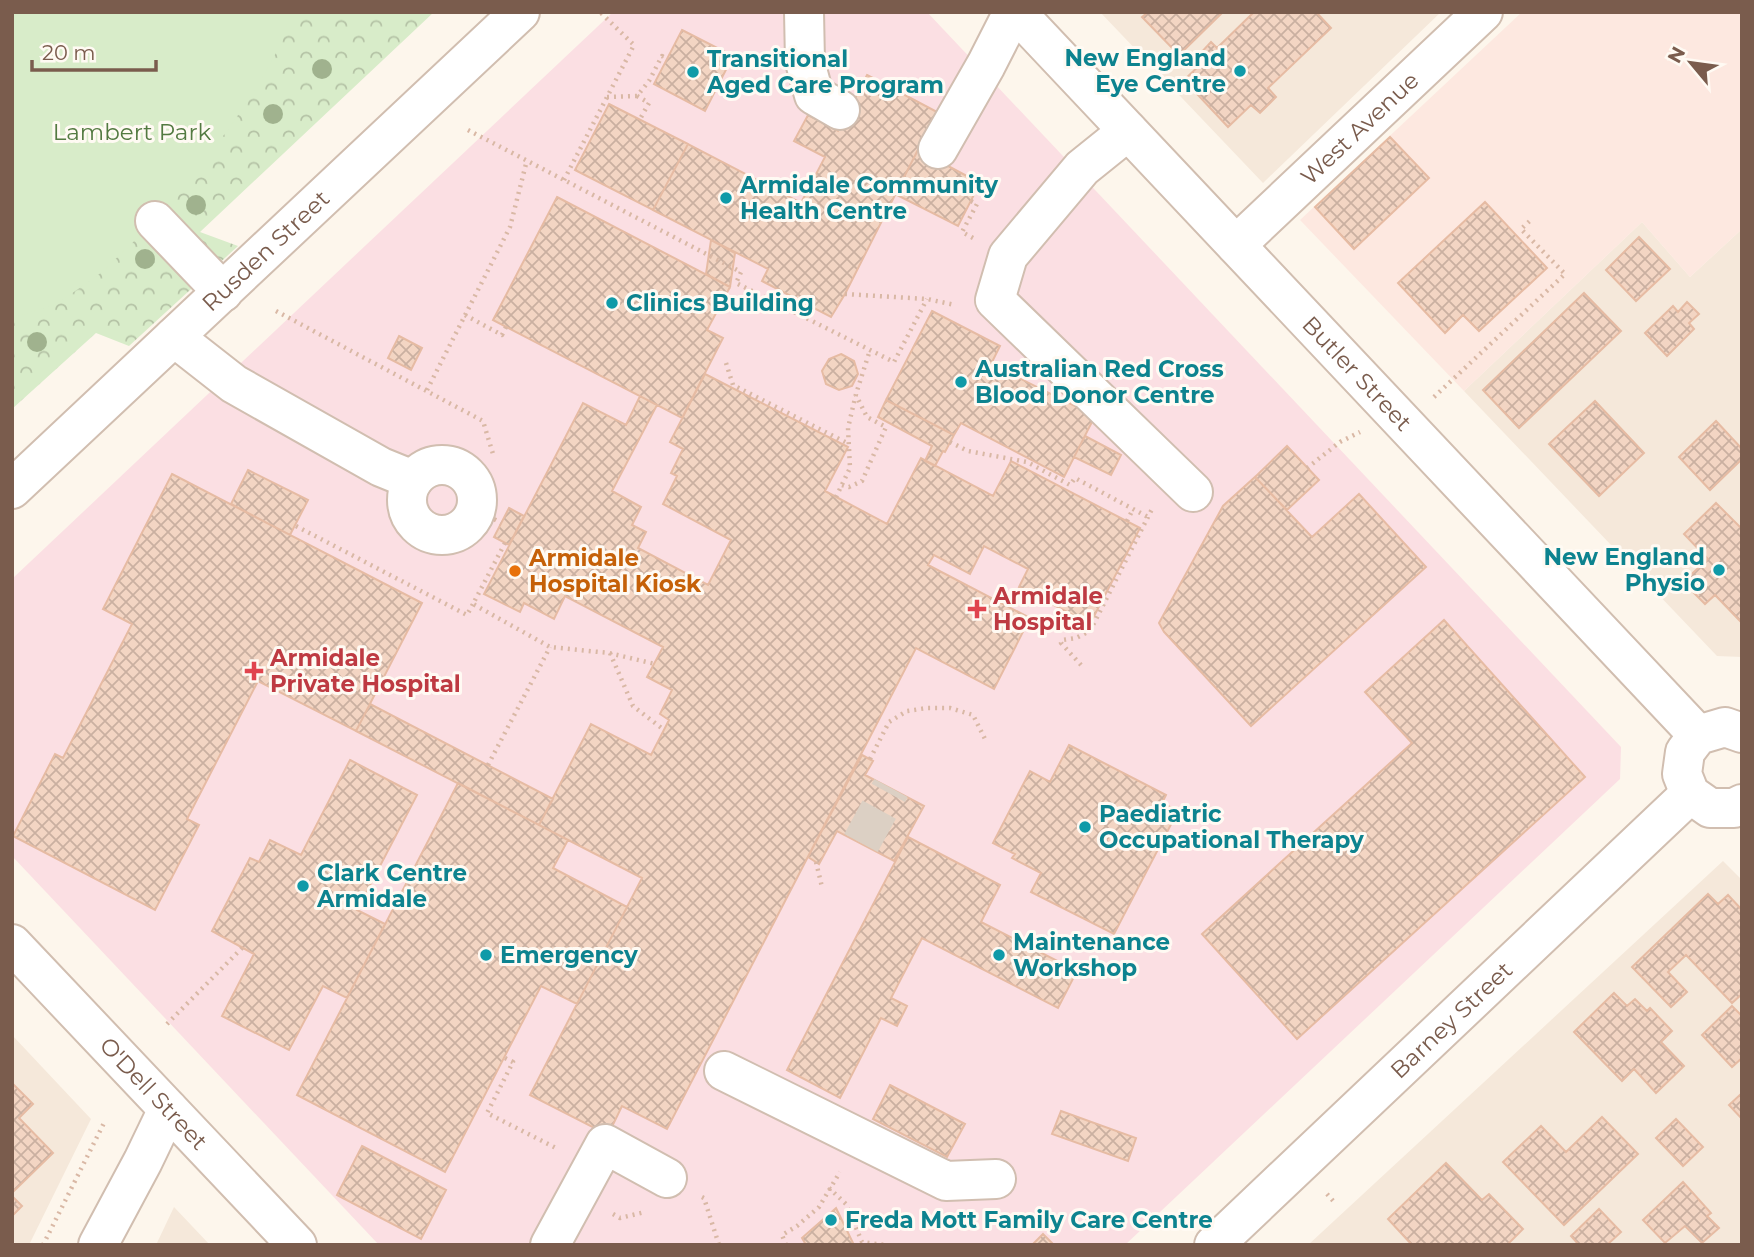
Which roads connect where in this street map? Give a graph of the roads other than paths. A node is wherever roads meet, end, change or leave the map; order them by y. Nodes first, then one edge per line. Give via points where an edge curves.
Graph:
1 (520, 12) edge
2 (804, 12) edge
3 (1015, 12) edge
4 (1483, 12) edge
5 (840, 110) dead end
6 (1128, 131) junction
7 (939, 149) dead end
8 (155, 221) dead end
9 (1236, 245) junction
10 (223, 292) junction
11 (174, 337) junction
12 (413, 480) junction
13 (12, 489) edge
14 (1193, 492) dead end
15 (1742, 733) edge
16 (1698, 734) junction
17 (1690, 794) junction
18 (1742, 804) edge
19 (12, 944) edge
20 (724, 1071) dead end
21 (168, 1108) junction
22 (996, 1180) dead end
23 (681, 1186) road end
24 (98, 1245) edge
25 (297, 1245) edge
26 (550, 1245) edge
27 (1214, 1245) edge

1 - 10 street, Rusden Street
2 - 5 street via 805,62 814,95
3 - 6 street, Butler Street
3 - 7 street
4 - 9 street, West Avenue
6 - 9 street, Butler Street
6 - 14 street via 1082,168 1008,256 995,300
8 - 10 street
9 - 16 street, Butler Street
10 - 11 street, Rusden Street
11 - 12 street via 234,384
11 - 13 street, Rusden Street
12 - 12 street via 406,501 408,513 421,529 444,536 465,527 474,516 488,516 477,504 472,482 454,467 433,466
15 - 16 street via 1725,727
16 - 17 street via 1685,752 1682,774
17 - 18 street via 1710,808
17 - 27 street, Barney Street
19 - 21 street, O'Dell Street
20 - 22 street via 946,1181
21 - 24 street
21 - 25 street, O'Dell Street
23 - 26 street via 605,1144

